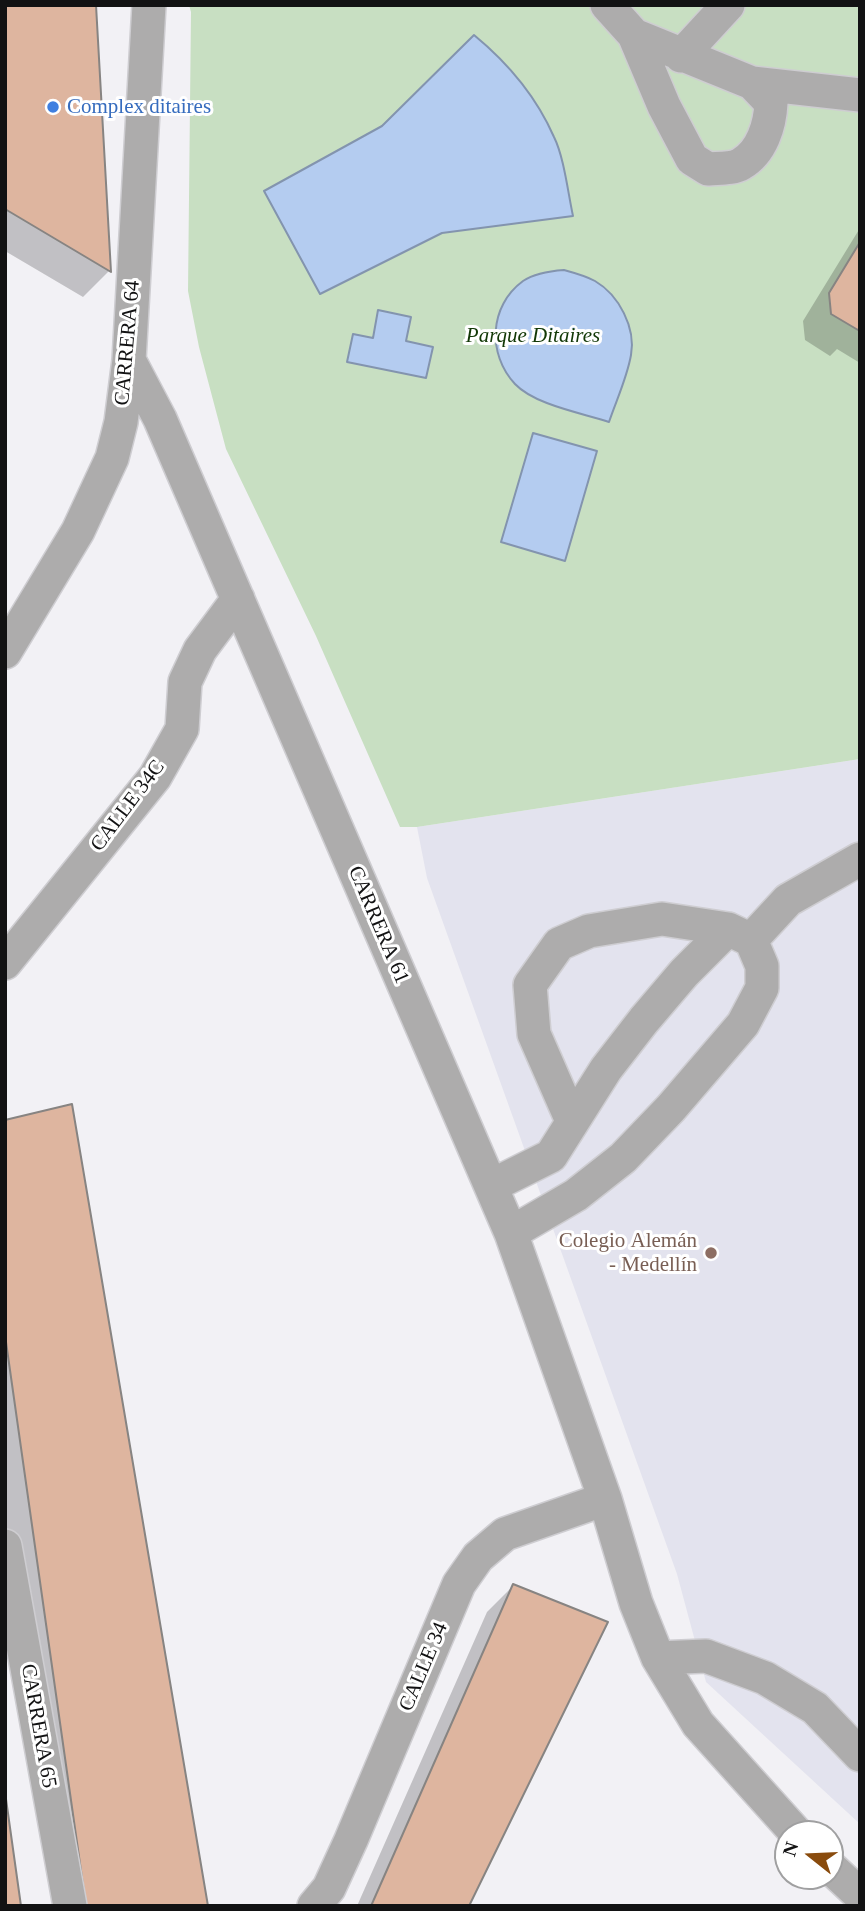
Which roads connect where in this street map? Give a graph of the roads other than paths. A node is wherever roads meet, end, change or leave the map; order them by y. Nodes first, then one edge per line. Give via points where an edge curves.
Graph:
1 (149, 5) edge
2 (607, 5) edge
3 (728, 5) edge
4 (634, 35) junction
5 (681, 56) junction
6 (752, 83) junction
7 (860, 95) edge
8 (129, 360) junction
9 (238, 598) junction
10 (5, 653) edge
11 (860, 859) edge
12 (740, 935) junction
13 (5, 963) edge
14 (572, 1121) junction
15 (551, 1156) junction
16 (491, 1186) junction
17 (576, 1195) junction
18 (510, 1233) junction
19 (605, 1499) junction
20 (5, 1546) edge
21 (658, 1658) junction
22 (860, 1755) edge
23 (784, 1820) edge
24 (844, 1880) edge
25 (860, 1895) edge
26 (70, 1906) edge
27 (314, 1906) edge

1 - 8 street, CARRERA 64
2 - 4 street
3 - 5 street
4 - 5 street
4 - 6 street via 692,159 708,169 740,165 758,148 770,123 771,103
5 - 6 street
6 - 7 street
8 - 9 street, CARRERA 61 via 160,419
8 - 10 street, CARRERA 64 via 112,458 78,531
9 - 13 street, CALLE 34C via 200,650 185,682 182,729 155,776
9 - 16 street, CARRERA 61
11 - 12 street via 788,900
12 - 14 street via 684,973 606,1069
12 - 14 street via 662,919 589,931 559,944 530,985 534,1034
12 - 17 street via 762,965 762,988 743,1024 623,1158
14 - 15 street
15 - 16 street
15 - 17 street
16 - 18 street, CARRERA 61
17 - 18 street
18 - 19 street, CARRERA 61
19 - 21 street, CARRERA 61
19 - 27 street, CALLE 34 via 505,1534 478,1557 459,1584 329,1888
20 - 26 street, CARRERA 65
21 - 22 street via 706,1656 765,1678 815,1707
21 - 23 street, CARRERA 61 via 698,1724
24 - 25 street

